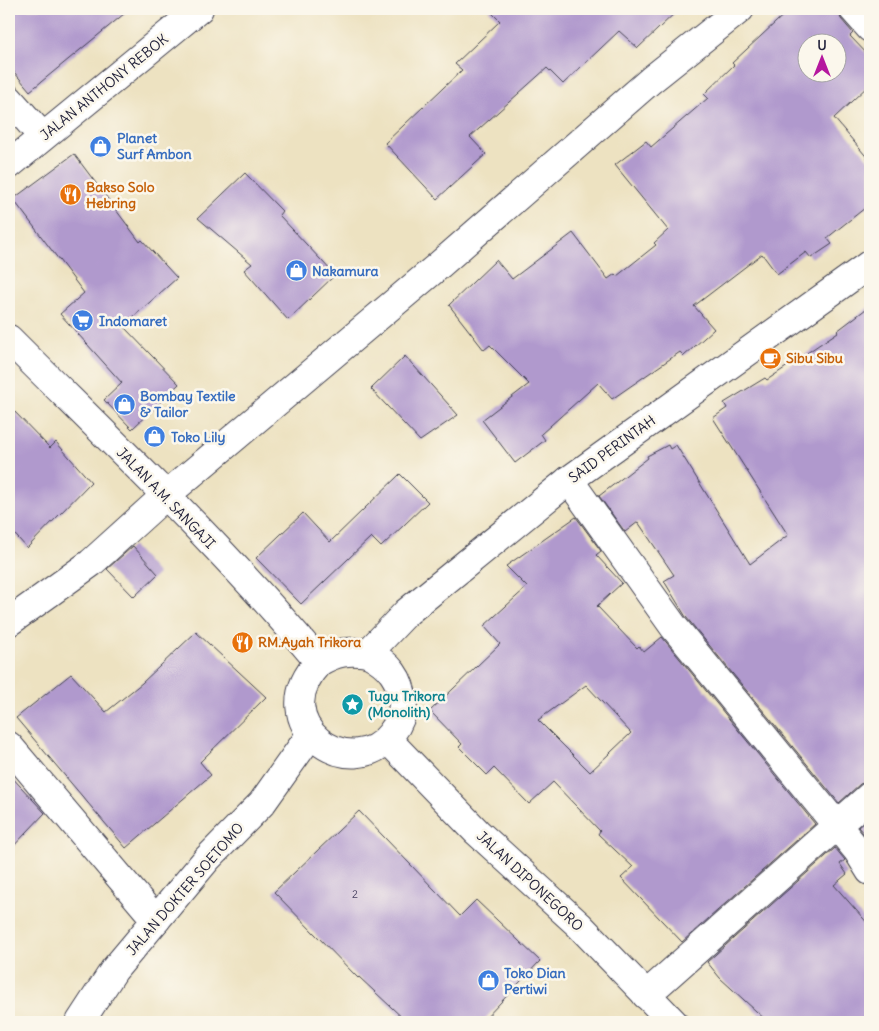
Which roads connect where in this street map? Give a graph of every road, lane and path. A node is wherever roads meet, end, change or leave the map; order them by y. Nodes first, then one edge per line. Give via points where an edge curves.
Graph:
1 (199, 9) edge
2 (740, 9) edge
3 (853, 9) edge
4 (870, 28) edge
5 (9, 99) edge
6 (43, 137) junction
7 (9, 165) edge
8 (870, 264) edge
9 (9, 339) edge
10 (569, 480) junction
11 (165, 496) junction
12 (9, 622) edge
13 (368, 653) junction
14 (319, 662) junction
15 (311, 734) junction
16 (387, 739) junction
17 (9, 746) edge
18 (870, 796) edge
19 (836, 826) junction
20 (870, 871) edge
21 (156, 920) junction
22 (646, 995) junction
23 (85, 1020) edge
24 (673, 1022) edge

1 - 6 main road, JALAN ANTHONY REBOK
2 - 11 main road via 651,80 437,267
3 - 4 main road
5 - 6 main road
6 - 7 main road, JALAN ANTHONY REBOK
8 - 10 main road, SAID PERINTAH
9 - 11 main road, JALAN A.M. SANGAJI
10 - 13 main road, SAID PERINTAH via 407,612
10 - 19 main road via 674,627
11 - 12 main road via 91,563
11 - 14 main road, JALAN A.M. SANGAJI via 282,618
13 - 14 main road via 350,650
13 - 16 main road via 384,661 402,690 403,708 398,725
14 - 15 main road via 308,674 299,704 303,721
15 - 16 main road via 339,752 372,749
15 - 21 main road, JALAN DOKTER SOETOMO via 262,803 207,859
16 - 22 main road, JALAN DIPONEGORO via 477,832 579,925
17 - 21 main road
18 - 19 main road
19 - 20 main road
19 - 22 main road
21 - 23 main road, JALAN DOKTER SOETOMO via 114,970
22 - 24 main road, JALAN DIPONEGORO

